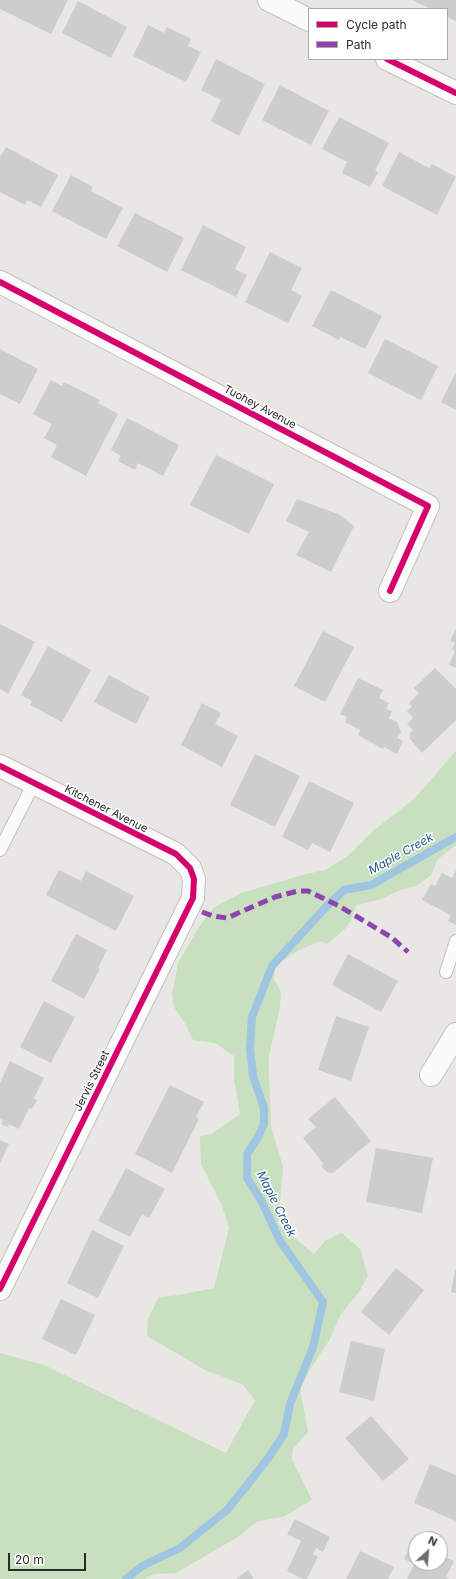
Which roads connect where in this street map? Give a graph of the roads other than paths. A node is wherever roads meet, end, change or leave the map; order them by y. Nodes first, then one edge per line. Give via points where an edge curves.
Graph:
1 (269, 0) edge
2 (308, 20) edge
3 (389, 60) edge
4 (456, 93) edge
5 (0, 282) edge
6 (390, 591) dead end
7 (0, 766) edge
8 (34, 783) junction
9 (0, 850) edge
10 (194, 879) joint
11 (456, 941) edge
12 (446, 972) dead end
13 (456, 1034) edge
14 (431, 1075) dead end
15 (0, 1289) edge

1 - 2 street
3 - 4 street
5 - 6 street, Tuohey Avenue via 428,506
7 - 8 street, Kitchener Avenue
8 - 9 lane
8 - 10 street, Kitchener Avenue via 176,854 190,868
10 - 15 street, Jervis Street via 193,898
11 - 12 lane
13 - 14 street

